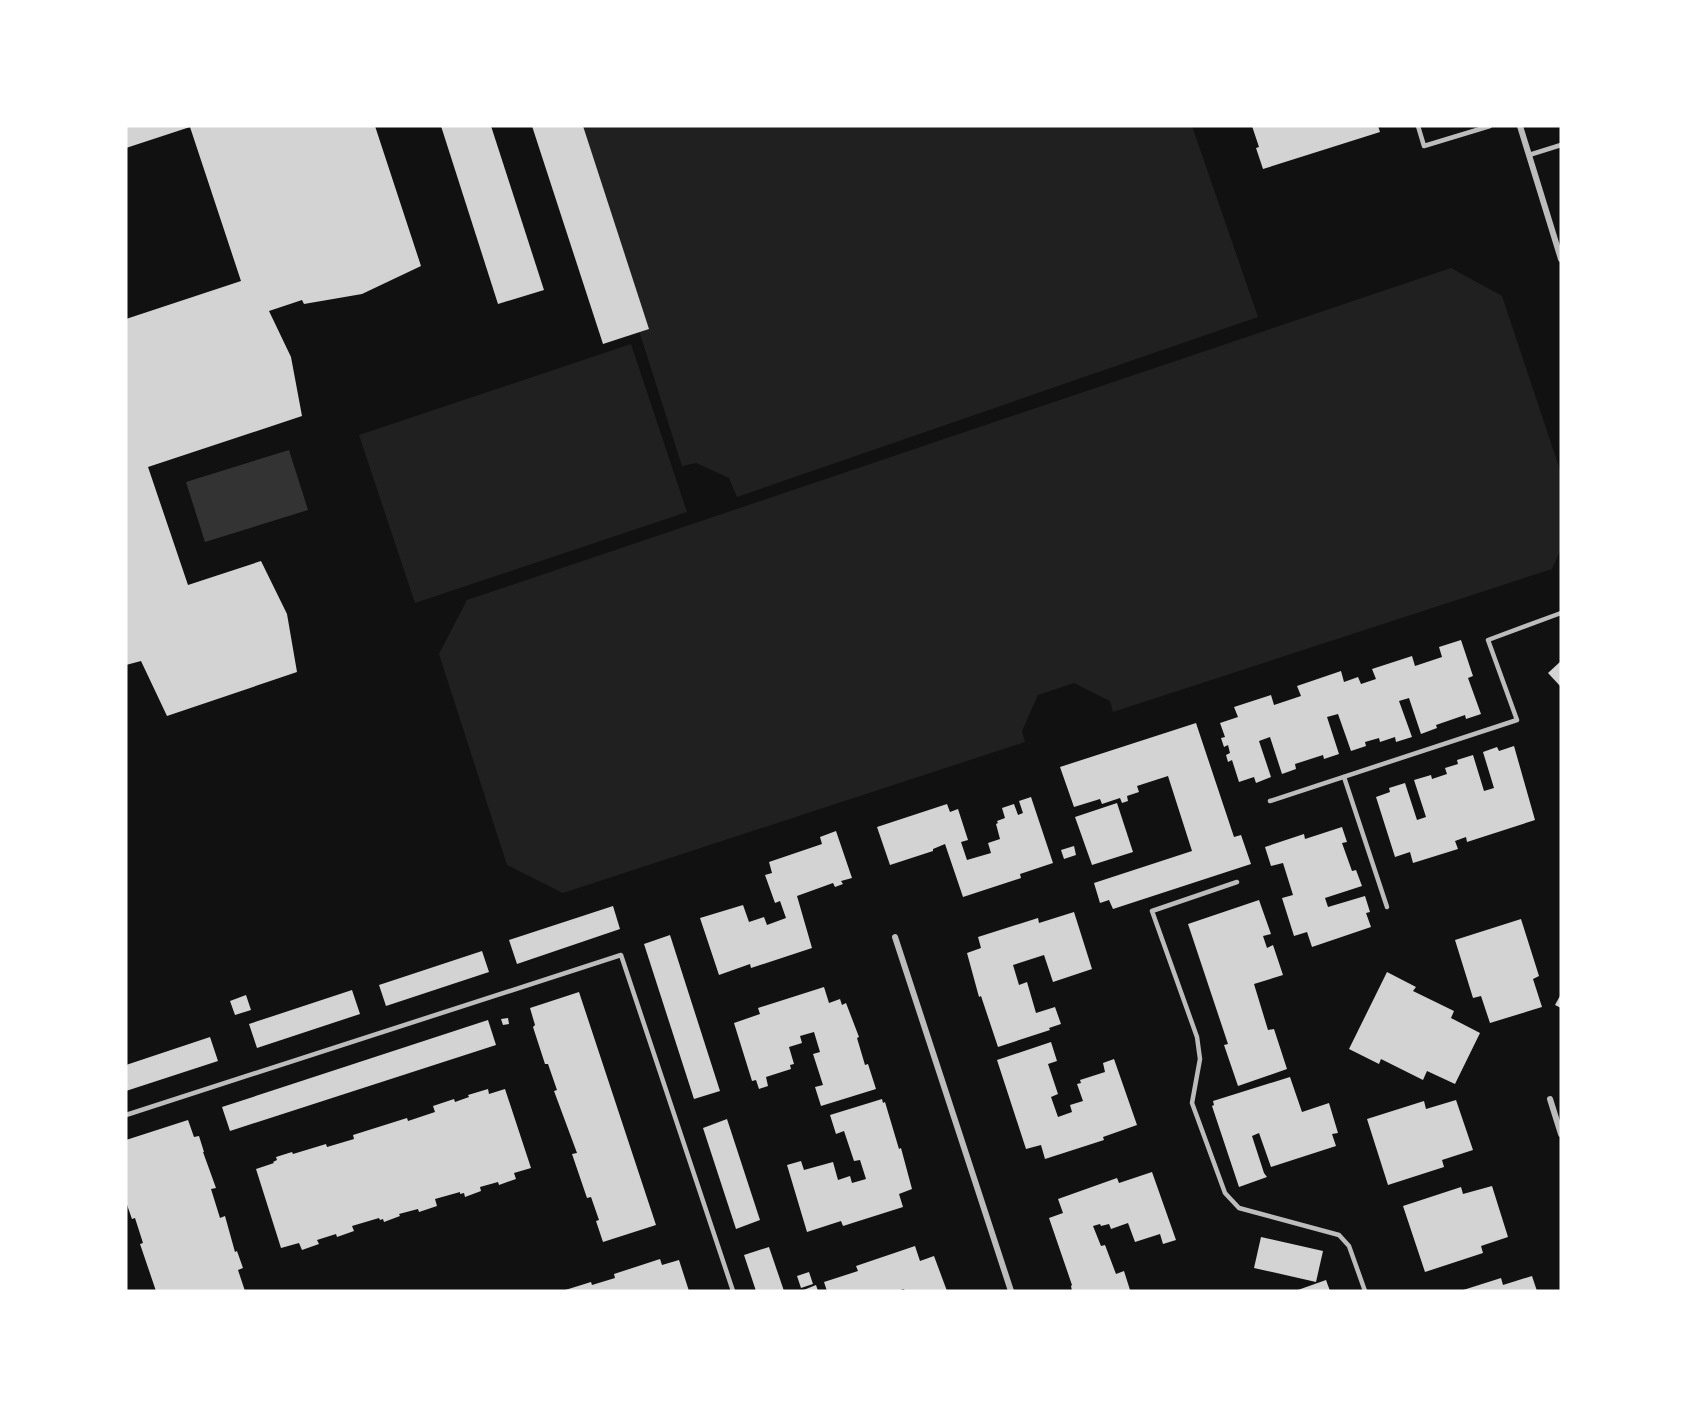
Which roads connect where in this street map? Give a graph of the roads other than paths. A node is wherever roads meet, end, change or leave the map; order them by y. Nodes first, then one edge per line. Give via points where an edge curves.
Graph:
1 (1418, 126) edge
2 (1490, 126) edge
3 (1520, 126) edge
4 (1561, 145) edge
5 (1529, 155) junction
6 (1561, 259) edge
7 (1561, 613) edge
8 (1344, 777) junction
9 (1270, 801) dead end
10 (1237, 882) dead end
11 (1387, 907) dead end
12 (895, 937) dead end
13 (1550, 1099) dead end
14 (126, 1115) edge
15 (1561, 1134) edge
16 (733, 1291) edge
17 (1011, 1291) edge
18 (1365, 1291) edge

1 - 2 lane via 1424,146
3 - 5 street
4 - 5 lane
5 - 6 street
7 - 8 lane via 1488,640 1517,720
8 - 9 lane
8 - 11 lane
10 - 18 lane via 1152,911 1197,1037 1200,1059 1192,1103 1225,1193 1239,1208 1339,1235 1350,1246
12 - 17 street
13 - 15 street
14 - 16 lane via 621,955

